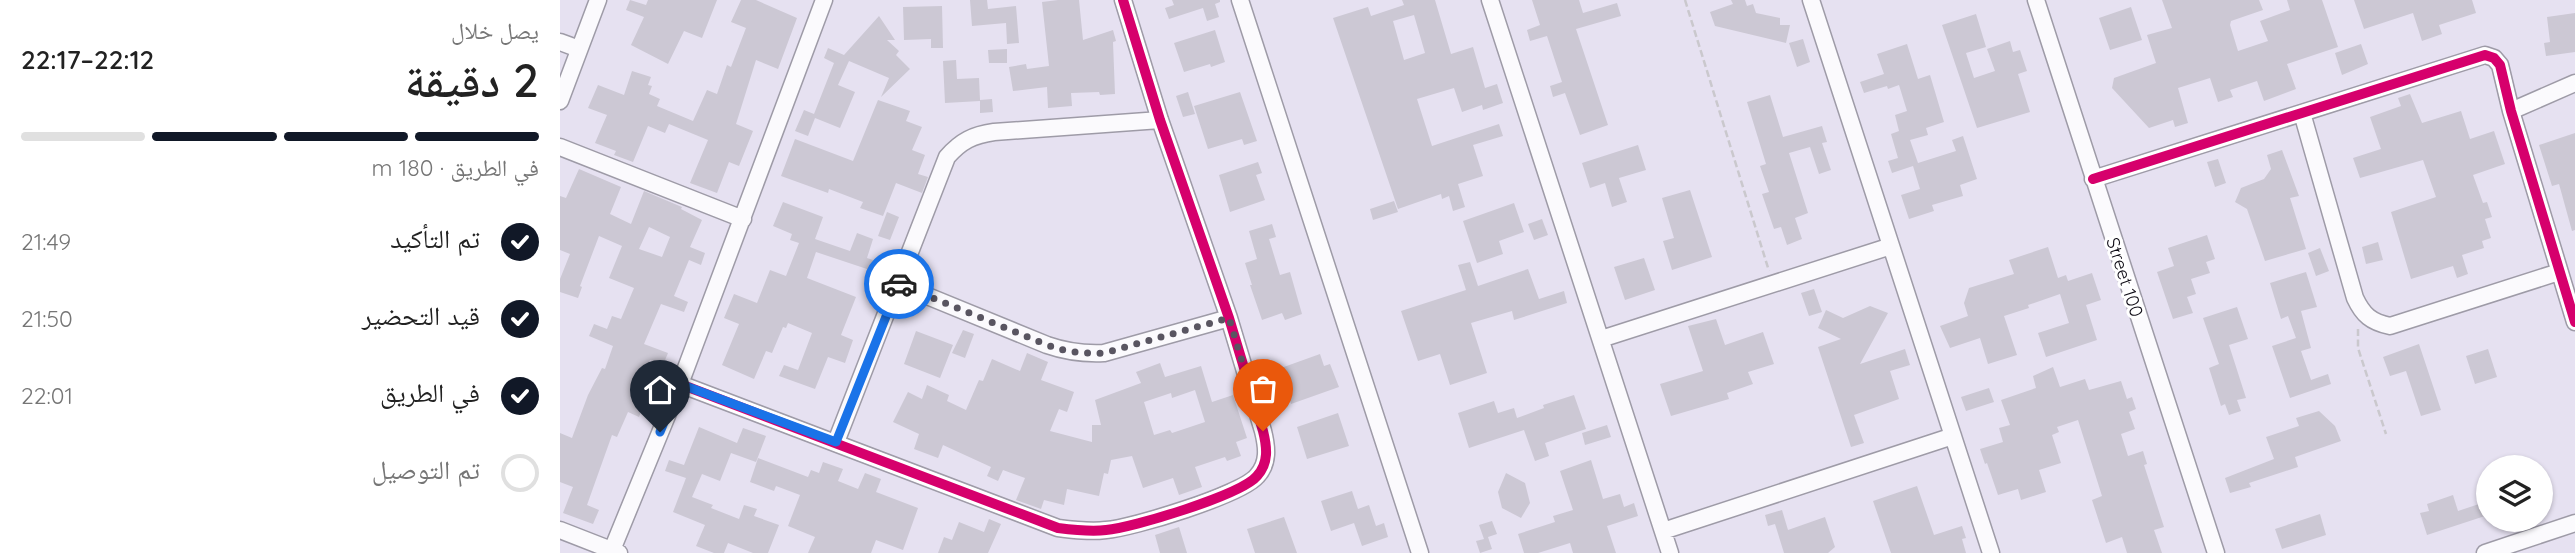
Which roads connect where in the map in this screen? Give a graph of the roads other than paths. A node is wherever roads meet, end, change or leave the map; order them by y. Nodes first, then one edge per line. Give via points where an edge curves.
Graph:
1 (598, 0) edge
2 (824, 0) edge
3 (1123, 0) edge
4 (1240, 0) edge
5 (1490, 0) edge
6 (1811, 0) edge
7 (2036, 0) edge
8 (560, 42) edge
9 (579, 49) junction
10 (2575, 83) edge
11 (560, 101) edge
12 (2511, 111) junction
13 (2302, 113) junction
14 (1160, 120) junction
15 (560, 147) edge
16 (2093, 178) junction
17 (743, 219) junction
18 (1891, 246) junction
19 (2559, 272) junction
20 (898, 284) junction
21 (1229, 318) junction
22 (2575, 322) edge
23 (1601, 339) junction
24 (680, 384) junction
25 (1952, 436) junction
26 (836, 442) junction
27 (2575, 523) edge
28 (560, 530) edge
29 (1663, 531) junction
30 (615, 552) edge
31 (1420, 553) edge
32 (1670, 553) edge
33 (1991, 553) edge
34 (2216, 553) edge
35 (2485, 553) edge

1 - 9 street
2 - 17 street
3 - 14 street
4 - 31 street
5 - 23 street
6 - 18 street
7 - 16 street, Street 100
8 - 9 street
9 - 11 street
10 - 12 street
12 - 13 street via 2500,65 2485,55
12 - 19 street
13 - 16 street
13 - 19 street via 2348,274 2362,312 2373,322 2389,326
14 - 20 street via 976,134 959,143 947,157
14 - 21 street
15 - 17 street
16 - 34 street, Street 100
17 - 24 street
18 - 23 street
18 - 25 street
19 - 22 street
20 - 21 street via 1047,345 1085,354 1104,353
20 - 26 street
21 - 26 street via 1267,446 1265,462 1258,476 1245,486 1132,525 1108,530 1058,528
23 - 29 street
24 - 26 street
24 - 30 street
25 - 29 street
25 - 33 street
27 - 35 street
28 - 30 street
29 - 32 street

